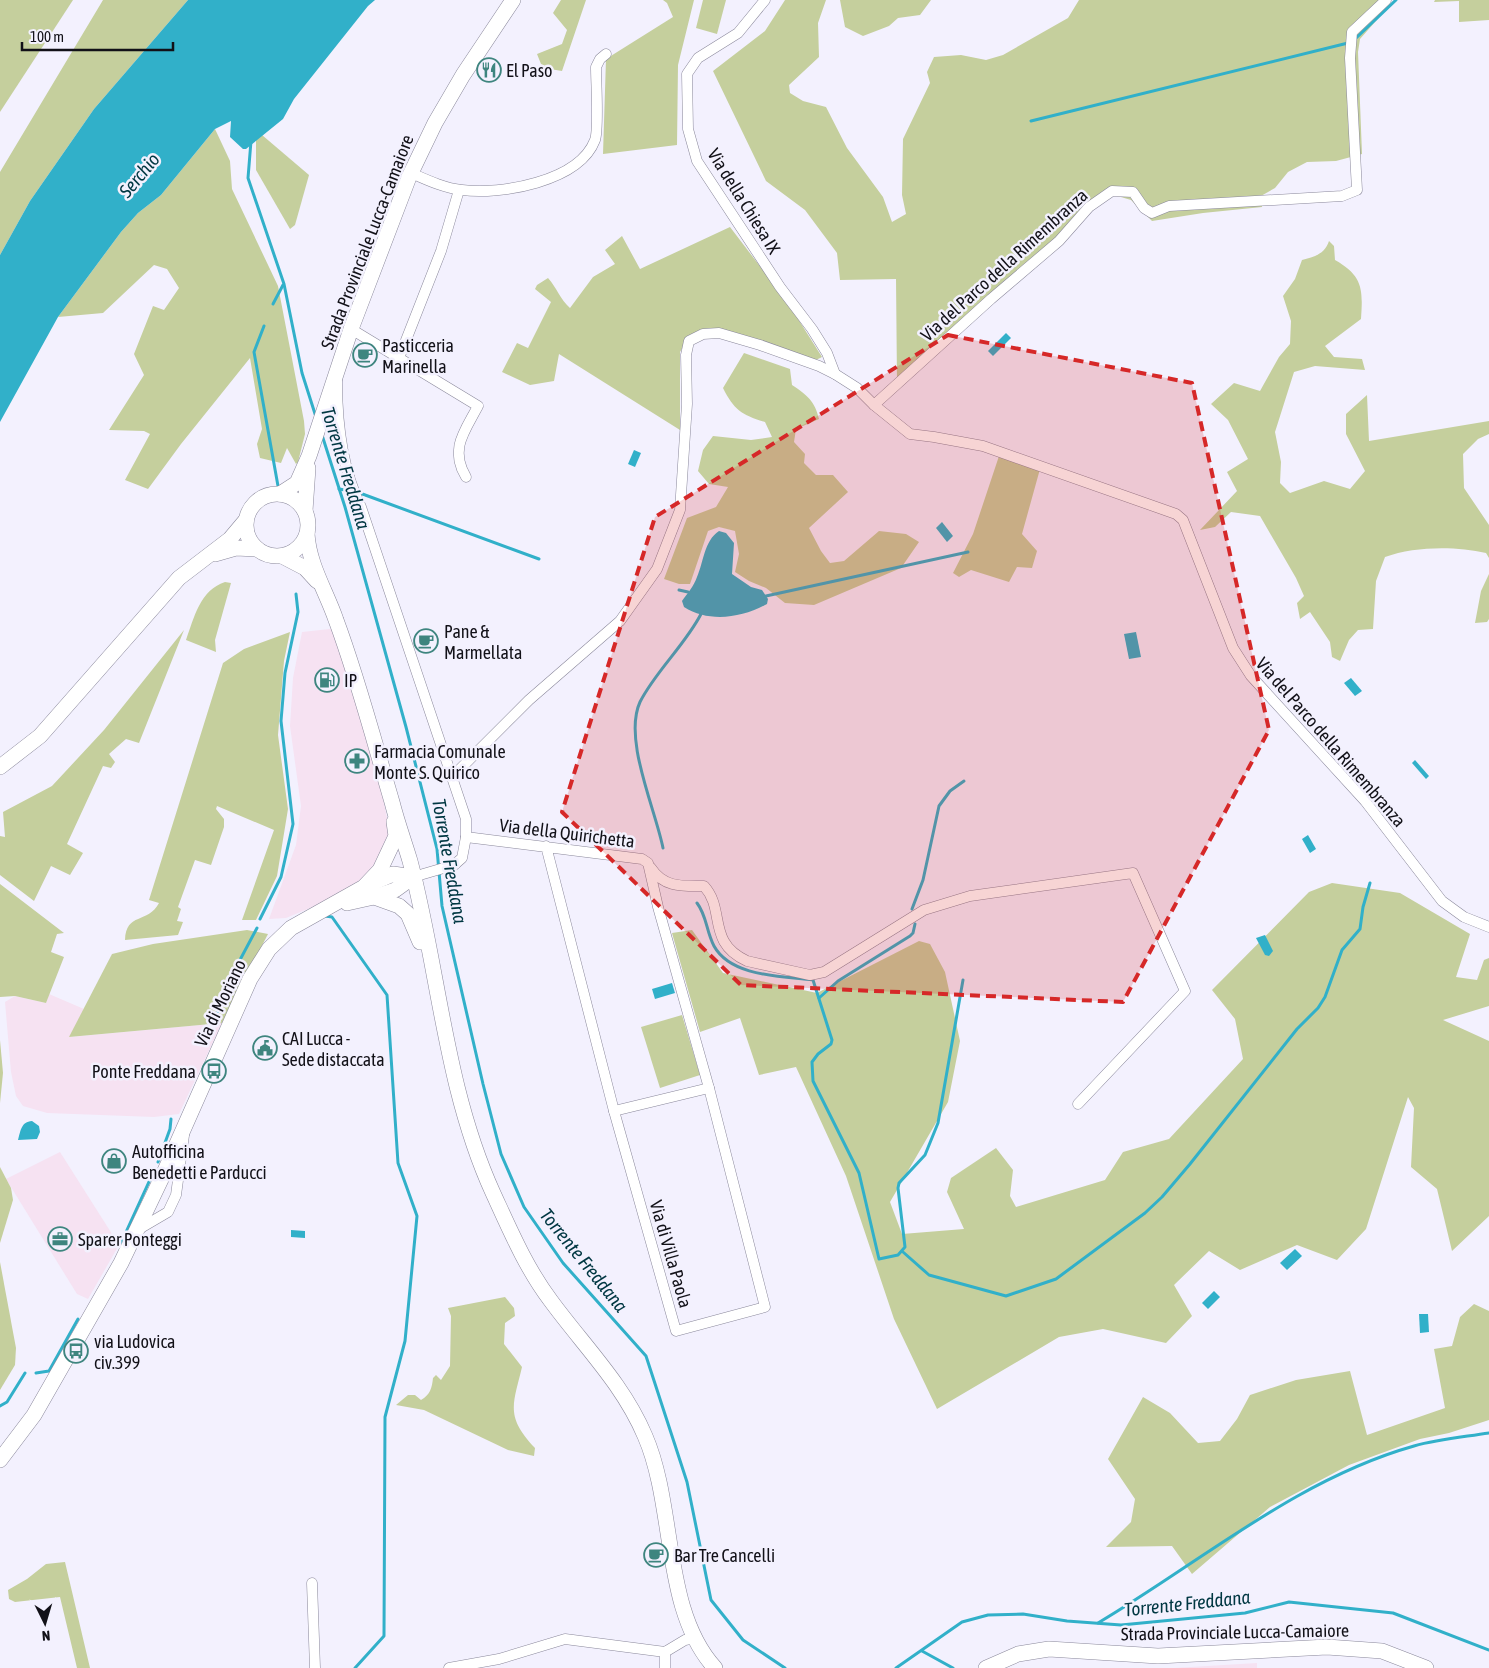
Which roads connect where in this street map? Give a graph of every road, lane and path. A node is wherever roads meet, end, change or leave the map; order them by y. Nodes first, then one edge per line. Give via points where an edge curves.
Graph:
1 (513, 0) edge
2 (765, 0) edge
3 (1386, 0) edge
4 (606, 54) dead end
5 (411, 174) junction
6 (459, 190) junction
7 (351, 329) junction
8 (399, 358) junction
9 (835, 374) junction
10 (874, 405) junction
11 (326, 413) junction
12 (309, 456) junction
13 (466, 477) dead end
14 (280, 494) junction
15 (305, 511) junction
16 (246, 520) junction
17 (307, 534) junction
18 (257, 549) junction
19 (209, 556) junction
20 (282, 556) junction
21 (322, 586) junction
22 (0, 767) edge
23 (452, 777) junction
24 (392, 803) junction
25 (466, 837) junction
26 (546, 846) junction
27 (648, 863) junction
28 (419, 875) junction
29 (369, 892) junction
30 (658, 907) joint
31 (1489, 926) edge
32 (436, 983) junction
33 (709, 1088) junction
34 (1078, 1104) dead end
35 (614, 1111) junction
36 (0, 1460) edge
37 (312, 1582) dead end
38 (694, 1638) junction
39 (665, 1652) junction
40 (315, 1668) edge
41 (449, 1668) edge
42 (665, 1668) edge
43 (715, 1668) edge
44 (986, 1668) edge
45 (1426, 1668) edge

1 - 5 main road, Strada Provinciale Lucca-Camaiore via 449,98
2 - 9 street, Via della Chiesa IX via 738,33 698,58 687,74 688,129 697,160 774,279 812,329
3 - 10 street, Via del Parco della Rimembranza via 1352,32 1350,58 1357,190 1342,196 1169,206 1152,213 1144,208 1133,192 1112,191 1089,207 1059,241
4 - 6 street via 596,67 594,140 574,165 556,175 509,190
5 - 6 street
5 - 7 main road, Strada Provinciale Lucca-Camaiore
6 - 8 street via 441,251
7 - 8 street
7 - 11 main road, Strada Provinciale Lucca-Camaiore
8 - 13 street via 478,406 458,445 458,461
9 - 10 street, Via del Parco della Rimembranza via 857,388
9 - 23 street, Via del Parco della Rimembranza via 719,333 703,334 689,341 680,510 657,569 620,621 529,700
10 - 31 street, Via del Parco della Rimembranza via 910,434 983,446 1176,514 1183,520 1233,648 1251,676 1365,801 1442,902 1464,917
11 - 12 main road, Strada Provinciale Lucca-Camaiore
11 - 23 street via 338,433 353,488
12 - 14 main road, Strada Provinciale Lucca-Camaiore via 297,482
12 - 15 main road, Strada Provinciale Lucca-Camaiore
14 - 15 main road via 297,501
14 - 16 main road via 258,500
15 - 17 main road
16 - 18 main road via 248,536
16 - 19 main road
17 - 20 main road via 300,546
17 - 21 main road via 309,553
18 - 19 main road via 236,548
18 - 20 main road via 269,555
19 - 22 main road via 179,578 40,736
20 - 21 main road via 305,568
21 - 24 main road via 336,619
23 - 25 street via 466,819
24 - 28 main road
24 - 29 main road, Via di Moriano via 396,836
25 - 26 street, Via della Quirichetta
25 - 28 street via 462,858 454,865
26 - 27 street, Via della Quirichetta via 642,859
26 - 35 street, Via di Villa Paola
27 - 30 street, Via della Quirichetta
27 - 34 street via 659,879 667,884 704,886 710,892 720,935 737,956 810,975 824,972 924,910 970,896 1133,873 1185,991
28 - 29 main road via 386,875
28 - 32 main road
29 - 32 main road via 389,900 408,914
29 - 36 main road, Via di Moriano via 333,904 302,920 269,949 231,1018 139,1229 34,1414
30 - 33 street, Via di Villa Paola
32 - 38 main road via 458,1094 469,1133 492,1190 540,1286 612,1377 631,1406 652,1453 683,1607
33 - 35 street
33 - 35 street, Via di Villa Paola via 765,1307 676,1330
37 - 40 street
38 - 39 street via 684,1640
38 - 43 main road
39 - 41 street via 565,1639 499,1659
39 - 42 street
44 - 45 main road, Strada Provinciale Lucca-Camaiore via 1018,1654 1049,1649 1158,1656 1327,1647 1382,1651

